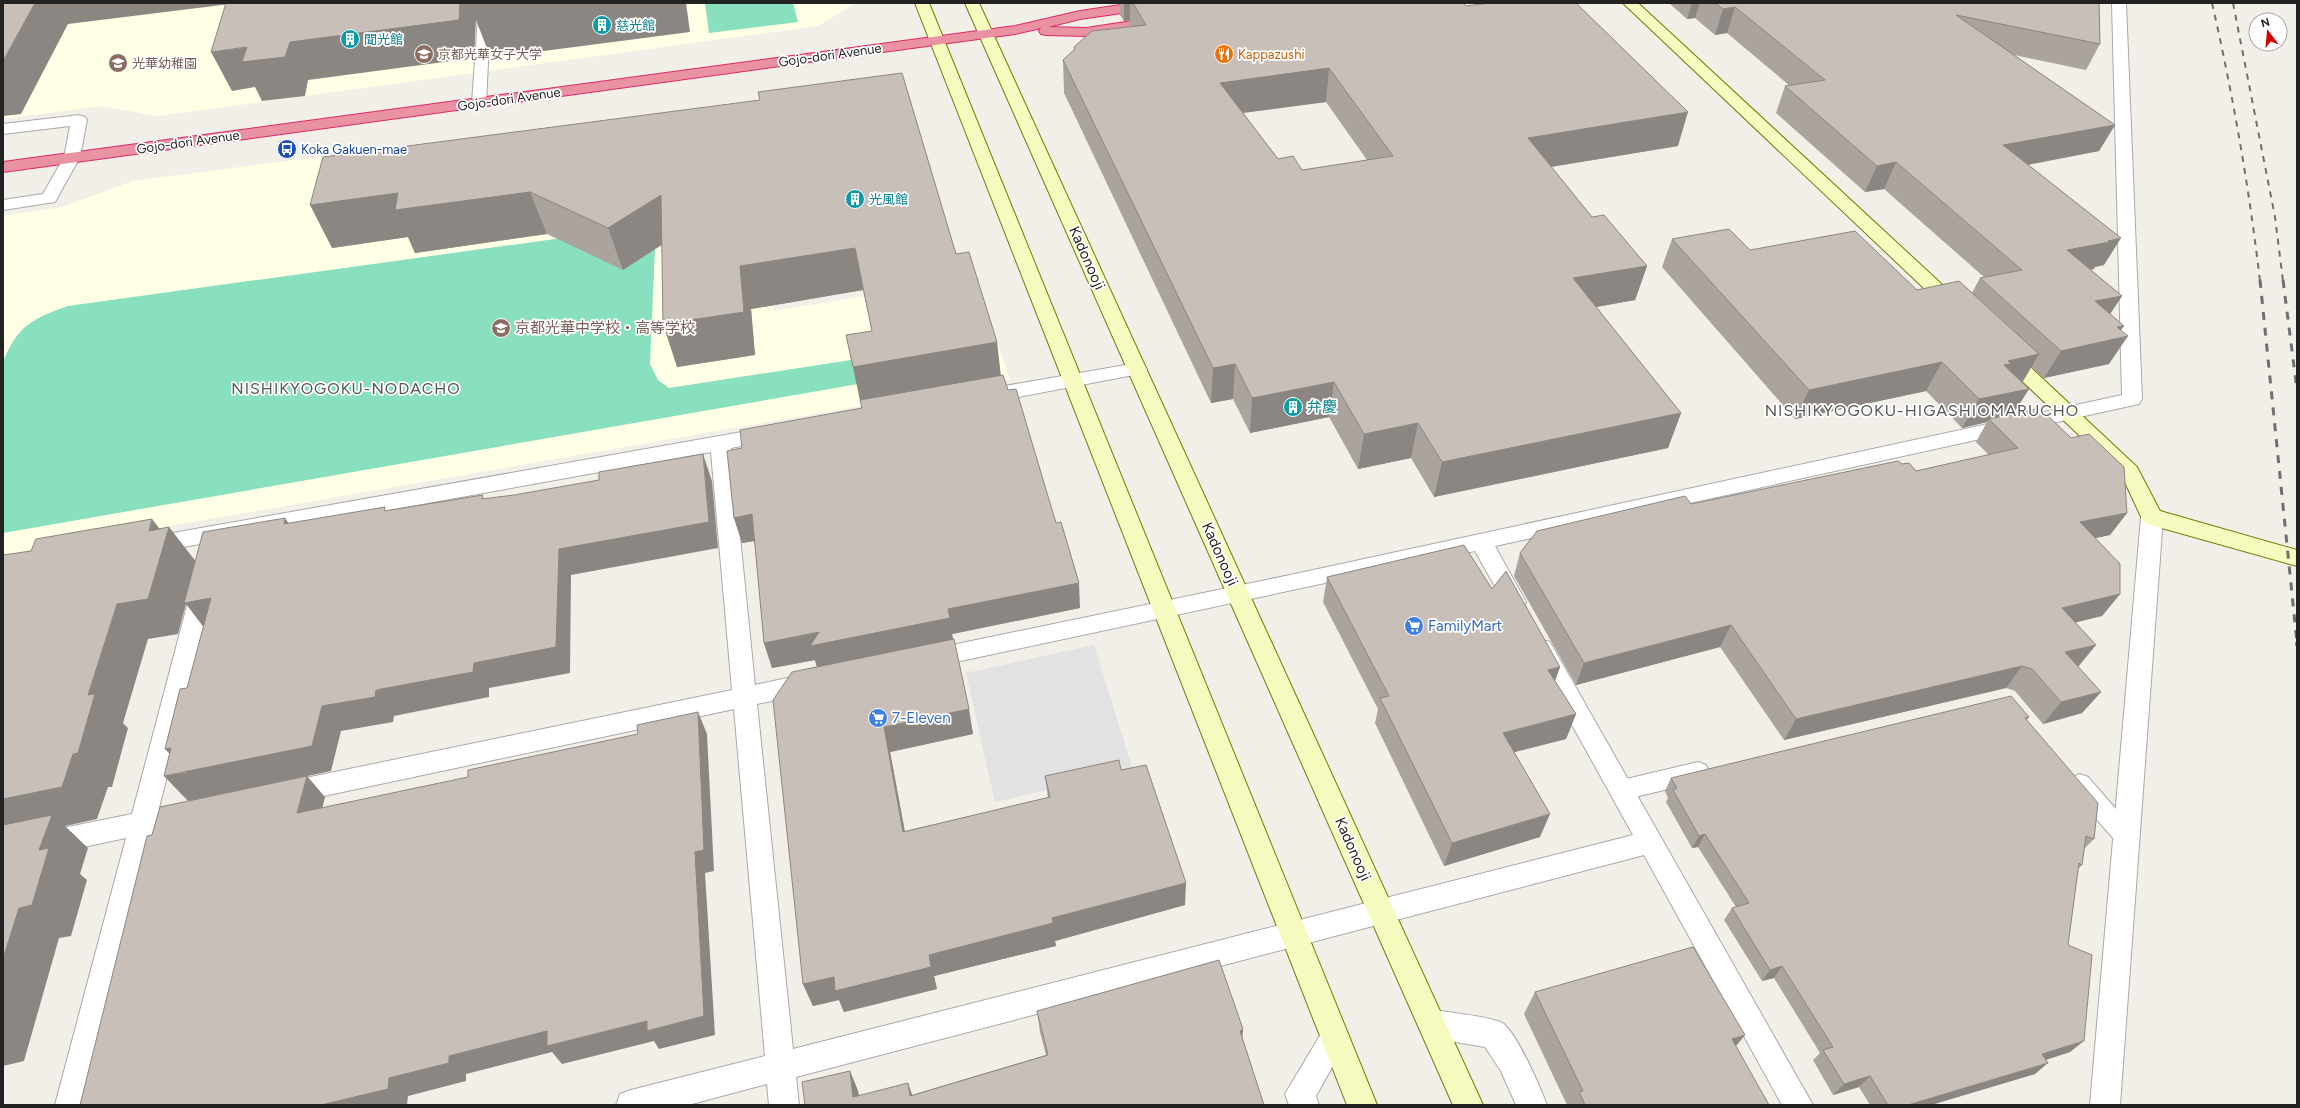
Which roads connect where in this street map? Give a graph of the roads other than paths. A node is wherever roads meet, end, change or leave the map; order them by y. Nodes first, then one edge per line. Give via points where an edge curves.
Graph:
1 (485, 3) edge
2 (922, 3) edge
3 (972, 3) edge
4 (1164, 3) edge
5 (1630, 3) edge
6 (2118, 3) edge
7 (1173, 20) edge
8 (1015, 30) junction
9 (987, 34) junction
10 (938, 41) junction
11 (479, 103) junction
12 (3, 129) edge
13 (72, 157) junction
14 (3, 167) edge
15 (3, 205) edge
16 (1969, 320) edge
17 (1992, 342) edge
18 (1137, 368) junction
19 (1073, 380) junction
20 (970, 399) edge
21 (2068, 413) junction
22 (790, 431) edge
23 (720, 443) junction
24 (2152, 517) junction
25 (1481, 541) junction
26 (133, 548) edge
27 (212, 551) junction
28 (2297, 558) edge
29 (1238, 594) junction
30 (1165, 610) junction
31 (908, 663) edge
32 (830, 679) edge
33 (745, 697) junction
34 (1722, 766) edge
35 (2066, 768) edge
36 (1622, 790) junction
37 (268, 797) edge
38 (205, 810) edge
39 (142, 823) junction
40 (2127, 838) junction
41 (1650, 842) junction
42 (3, 852) edge
43 (1381, 911) junction
44 (1294, 934) junction
45 (1432, 1024) junction
46 (1335, 1037) junction
47 (780, 1066) junction
48 (70, 1105) edge
49 (631, 1105) edge
50 (784, 1105) edge
51 (1304, 1105) edge
52 (1362, 1105) edge
53 (1468, 1105) edge
54 (1532, 1105) edge
55 (1798, 1105) edge
56 (2105, 1105) edge

1 - 11 lane
2 - 10 street
3 - 9 street, Kadonooji
4 - 8 highway, Gojo-dori Avenue via 1080,15
5 - 16 street
6 - 21 street via 2132,399
7 - 8 highway, Gojo-dori Avenue via 1086,32
8 - 9 highway, Gojo-dori Avenue
9 - 10 highway, Gojo-dori Avenue
9 - 18 street, Kadonooji
10 - 11 highway, Gojo-dori Avenue
10 - 19 street
11 - 13 highway, Gojo-dori Avenue
12 - 13 street via 79,120
13 - 14 highway, Gojo-dori Avenue
13 - 15 street via 49,198
17 - 21 street
18 - 19 street
18 - 29 street, Kadonooji
19 - 20 street
19 - 30 street
21 - 24 street via 2130,472
21 - 25 street
22 - 23 street
23 - 27 street
23 - 33 street
24 - 28 street
24 - 40 street
25 - 29 street
25 - 36 street
26 - 27 street
27 - 39 street
29 - 30 street
29 - 43 street, Kadonooji
30 - 31 street
30 - 44 street
32 - 33 street
33 - 37 street
33 - 47 street
34 - 36 lane
35 - 40 lane
36 - 41 street
38 - 39 street
39 - 42 street
39 - 48 street
40 - 56 street
41 - 43 street
41 - 55 street
43 - 44 street
43 - 45 street, Kadonooji
44 - 46 street
44 - 47 street
45 - 53 street, Kadonooji
45 - 54 street via 1494,1034 1511,1061
46 - 51 street via 1300,1094
46 - 52 street
47 - 49 street
47 - 50 street

